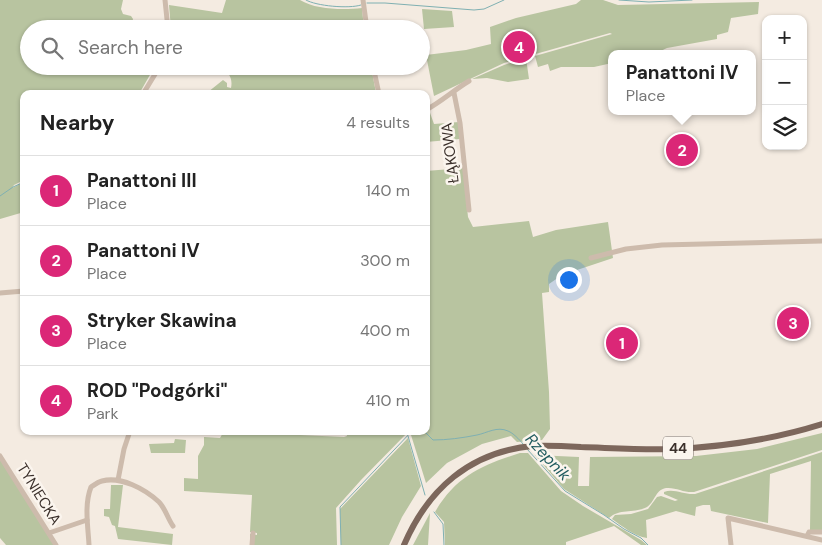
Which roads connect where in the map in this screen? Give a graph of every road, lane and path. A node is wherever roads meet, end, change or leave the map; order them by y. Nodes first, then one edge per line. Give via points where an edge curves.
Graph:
1 (165, 0) edge
2 (363, 1) edge
3 (167, 20) edge
4 (366, 20) edge
5 (155, 75) edge
6 (375, 75) edge
7 (469, 81) dead end
8 (145, 90) edge
9 (378, 90) edge
10 (454, 93) junction
11 (430, 107) edge
12 (469, 210) dead end
13 (822, 241) edge
14 (591, 258) dead end
15 (20, 291) edge
16 (0, 293) edge
17 (822, 424) edge
18 (129, 435) edge
19 (0, 456) edge
20 (118, 480) junction
21 (87, 520) junction
22 (173, 526) dead end
23 (822, 532) edge
24 (49, 533) junction
25 (253, 534) dead end
26 (807, 536) junction
27 (822, 540) edge
28 (56, 545) edge
29 (89, 545) edge
30 (252, 545) edge
31 (404, 545) edge
32 (731, 545) edge

1 - 3 street
2 - 4 street
5 - 8 street
6 - 9 street
7 - 10 street
10 - 11 street
10 - 12 street, ŁĄKOWA
13 - 14 street via 656,245
15 - 16 street
17 - 31 main road, 44 via 756,440 702,447 531,446 500,452 467,467 436,492 422,510
18 - 20 street
19 - 24 street, TYNIECKA
20 - 21 street via 101,481 91,487
20 - 22 street via 160,503
21 - 24 street
21 - 29 street
23 - 26 street via 809,532
24 - 28 street, TYNIECKA
25 - 30 street
26 - 27 street
26 - 32 street via 728,518

